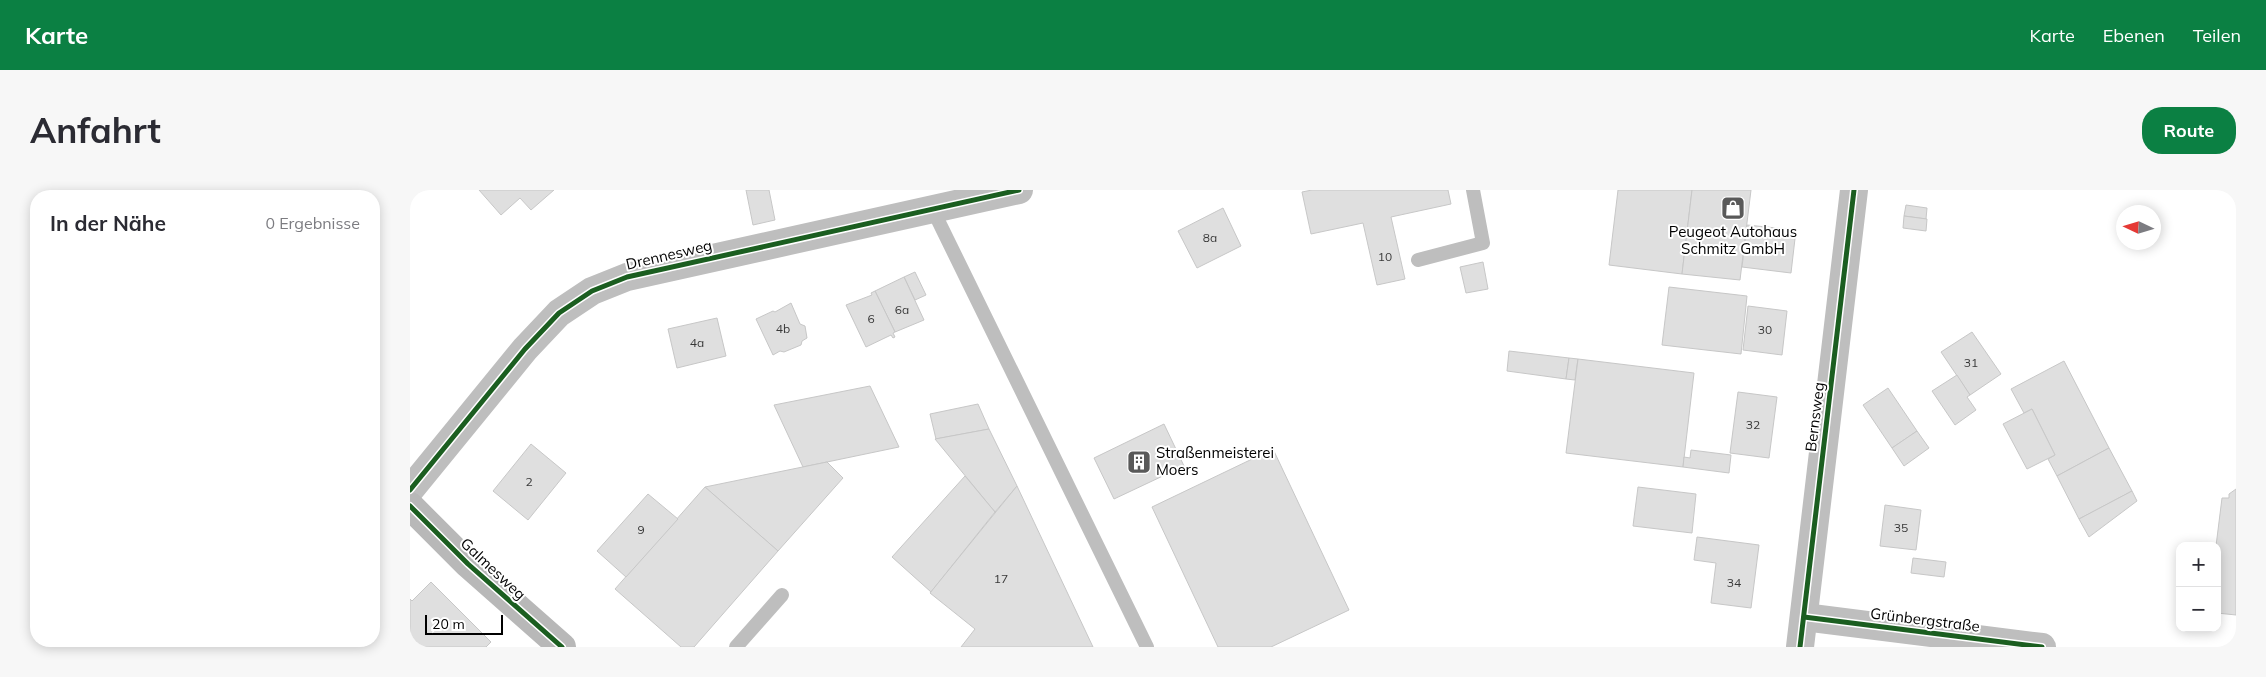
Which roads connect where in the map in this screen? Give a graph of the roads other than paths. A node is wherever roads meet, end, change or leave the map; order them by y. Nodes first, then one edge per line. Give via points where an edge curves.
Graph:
1 (1019, 190) edge
2 (1473, 190) edge
3 (1854, 190) edge
4 (932, 208) junction
5 (1418, 260) dead end
6 (410, 490) edge
7 (410, 506) edge
8 (782, 594) dead end
9 (1804, 617) junction
10 (549, 640) edge
11 (736, 647) edge
12 (1147, 647) edge
13 (1800, 647) edge
14 (2042, 647) edge

1 - 4 street, Drennesweg
2 - 5 lane via 1483,243
3 - 9 street, Bernsweg
4 - 6 street, Drennesweg via 627,277 592,291 559,313 525,349
4 - 12 lane
7 - 10 street, Galmesweg
8 - 11 lane
9 - 13 street, Bernsweg
9 - 14 street, Grünbergstraße

